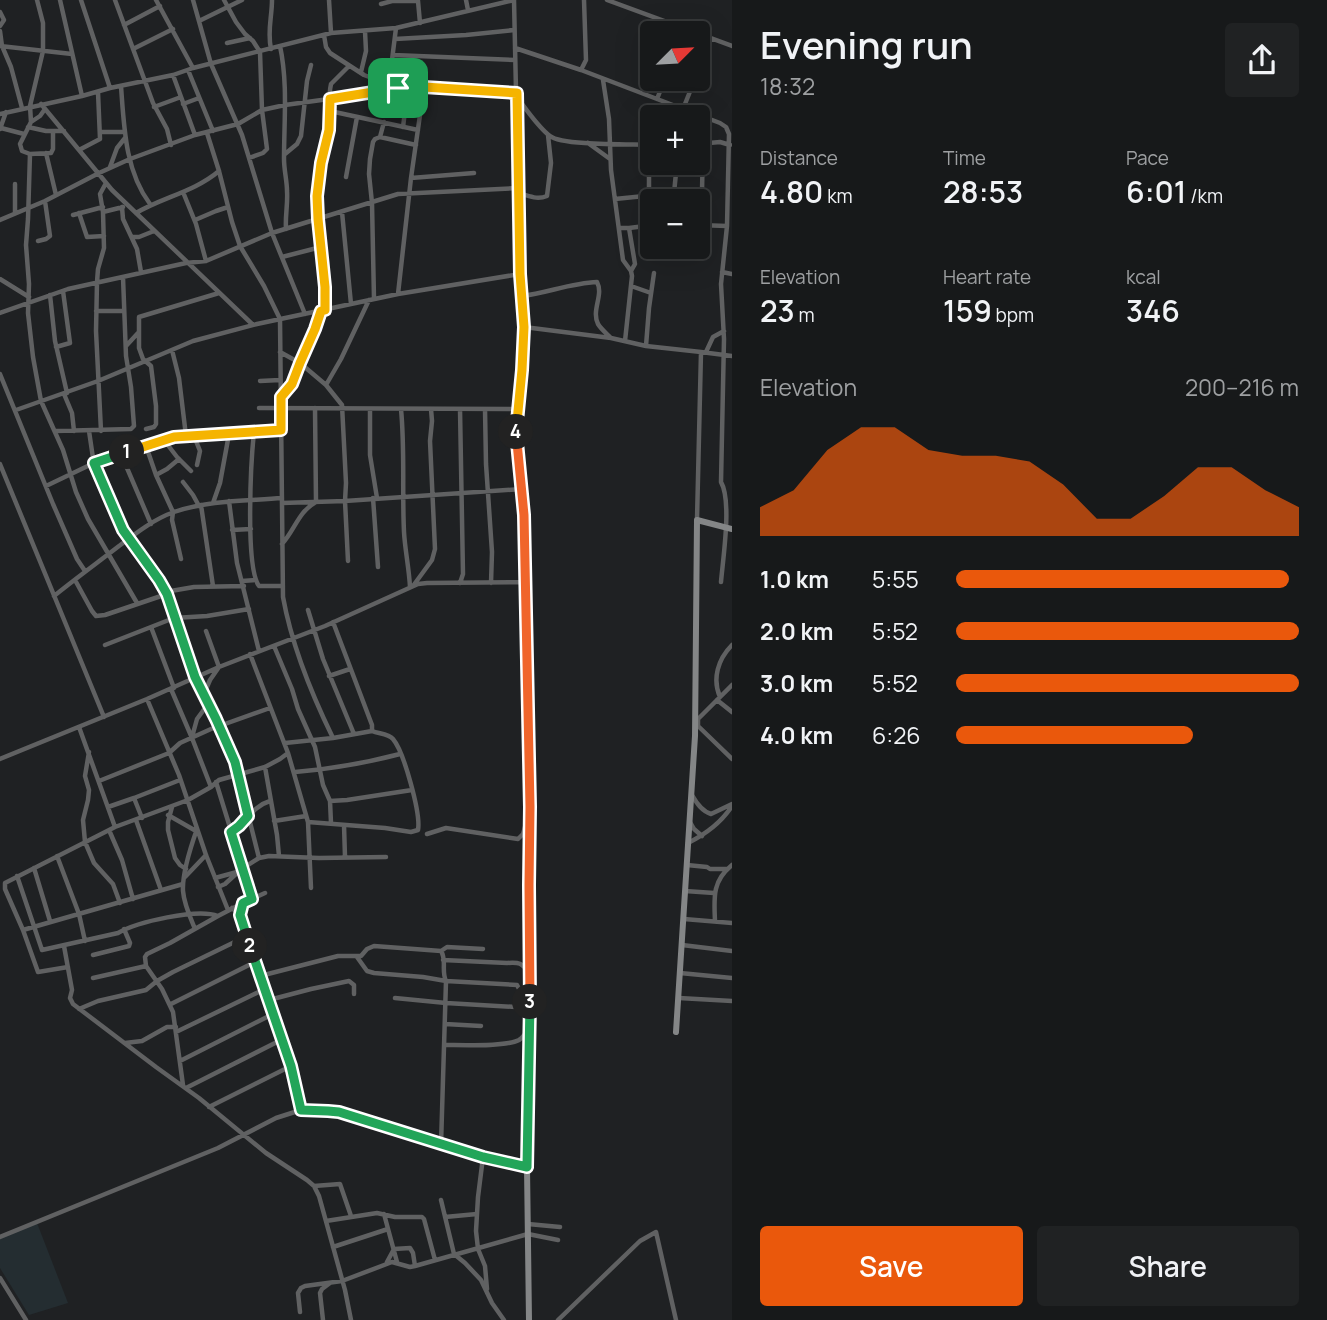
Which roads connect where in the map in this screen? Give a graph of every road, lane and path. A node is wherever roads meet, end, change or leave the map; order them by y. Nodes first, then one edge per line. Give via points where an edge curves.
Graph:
1 (37, 0) edge
2 (60, 0) edge
3 (81, 0) edge
4 (115, 0) edge
5 (156, 0) edge
6 (192, 0) edge
7 (224, 0) edge
8 (242, 0) edge
9 (272, 0) edge
10 (328, 0) edge
11 (466, 0) edge
12 (514, 0) edge
13 (584, 0) edge
14 (607, 0) edge
15 (391, 1) edge
16 (418, 1) edge
17 (381, 4) dead end
18 (160, 6) junction
19 (227, 7) junction
20 (468, 10) junction
21 (0, 12) edge
22 (199, 21) junction
23 (658, 21) edge
24 (420, 23) junction
25 (124, 25) junction
26 (396, 28) junction
27 (0, 29) edge
28 (173, 29) junction
29 (513, 30) junction
30 (365, 31) junction
31 (331, 33) junction
32 (324, 35) junction
33 (251, 38) junction
34 (711, 38) edge
35 (396, 39) junction
36 (227, 43) dead end
37 (1, 46) edge
38 (280, 46) junction
39 (732, 46) edge
40 (271, 48) junction
41 (515, 48) junction
42 (133, 49) junction
43 (43, 51) junction
44 (260, 52) junction
45 (72, 54) junction
46 (393, 55) junction
47 (515, 60) junction
48 (211, 64) junction
49 (311, 65) dead end
50 (349, 66) junction
51 (191, 69) junction
52 (581, 70) junction
53 (360, 72) junction
54 (173, 75) junction
55 (603, 79) junction
56 (145, 81) junction
57 (389, 84) junction
58 (121, 86) junction
59 (424, 87) junction
60 (110, 88) junction
61 (398, 88) junction
62 (408, 88) junction
63 (660, 91) edge
64 (97, 92) junction
65 (517, 95) junction
66 (82, 96) junction
67 (181, 97) junction
68 (199, 97) junction
69 (330, 99) junction
70 (657, 99) junction
71 (306, 101) junction
72 (183, 104) junction
73 (285, 104) junction
74 (673, 105) edge
75 (30, 106) junction
76 (43, 106) junction
77 (154, 107) junction
78 (22, 108) junction
79 (262, 110) junction
80 (330, 111) junction
81 (3, 113) edge
82 (357, 117) junction
83 (710, 119) edge
84 (384, 122) junction
85 (30, 124) junction
86 (238, 124) junction
87 (403, 127) junction
88 (0, 129) edge
89 (418, 130) junction
90 (64, 131) junction
91 (53, 132) junction
92 (101, 132) junction
93 (210, 132) junction
94 (24, 134) junction
95 (125, 134) junction
96 (548, 134) junction
97 (195, 135) junction
98 (380, 137) junction
99 (588, 143) junction
100 (610, 143) junction
101 (710, 143) edge
102 (640, 144) edge
103 (172, 145) junction
104 (416, 145) junction
105 (730, 145) junction
106 (79, 150) junction
107 (46, 153) junction
108 (30, 154) junction
109 (284, 155) junction
110 (249, 158) junction
111 (131, 159) junction
112 (611, 160) junction
113 (109, 169) junction
114 (219, 171) junction
115 (99, 173) junction
116 (474, 173) dead end
117 (346, 177) dead end
118 (411, 178) junction
119 (106, 183) junction
120 (15, 184) dead end
121 (519, 190) junction
122 (183, 192) junction
123 (410, 193) junction
124 (56, 195) junction
125 (640, 196) edge
126 (615, 199) junction
127 (45, 201) junction
128 (372, 202) junction
129 (150, 204) junction
130 (129, 206) junction
131 (122, 207) junction
132 (228, 207) junction
133 (29, 208) junction
134 (103, 209) junction
135 (342, 212) junction
136 (15, 213) junction
137 (136, 213) junction
138 (318, 219) junction
139 (0, 220) edge
140 (195, 220) junction
141 (710, 225) edge
142 (727, 226) junction
143 (640, 227) edge
144 (620, 228) junction
145 (629, 228) junction
146 (286, 229) junction
147 (154, 231) junction
148 (272, 233) junction
149 (104, 236) junction
150 (132, 237) junction
151 (38, 241) dead end
152 (240, 246) junction
153 (321, 247) junction
154 (282, 257) junction
155 (206, 261) junction
156 (186, 263) junction
157 (631, 271) junction
158 (722, 272) junction
159 (141, 273) junction
160 (654, 273) dead end
161 (520, 274) junction
162 (732, 274) edge
163 (122, 277) junction
164 (0, 279) edge
165 (97, 282) junction
166 (631, 286) junction
167 (63, 291) junction
168 (219, 293) junction
169 (651, 293) junction
170 (398, 294) junction
171 (50, 295) junction
172 (522, 296) junction
173 (29, 300) junction
174 (372, 300) junction
175 (351, 304) junction
176 (323, 310) junction
177 (124, 311) junction
178 (96, 312) junction
179 (0, 313) edge
180 (305, 314) junction
181 (280, 319) junction
182 (253, 325) junction
183 (524, 327) junction
184 (724, 331) junction
185 (139, 332) junction
186 (126, 335) junction
187 (717, 335) junction
188 (611, 338) junction
189 (724, 339) junction
190 (131, 341) junction
191 (625, 341) junction
192 (56, 346) junction
193 (126, 346) junction
194 (646, 346) junction
195 (139, 348) junction
196 (172, 350) junction
197 (280, 351) junction
198 (704, 352) junction
199 (723, 355) junction
200 (732, 356) edge
201 (145, 361) junction
202 (300, 363) junction
203 (128, 370) junction
204 (0, 374) edge
205 (280, 380) junction
206 (98, 381) junction
207 (260, 381) dead end
208 (326, 385) junction
209 (66, 393) junction
210 (281, 397) junction
211 (41, 401) junction
212 (259, 408) dead end
213 (280, 408) junction
214 (315, 408) junction
215 (344, 409) junction
216 (370, 409) junction
217 (401, 409) junction
218 (431, 409) junction
219 (460, 409) junction
220 (485, 409) junction
221 (518, 409) junction
222 (16, 411) junction
223 (146, 429) dead end
224 (281, 430) junction
225 (74, 431) junction
226 (89, 431) junction
227 (101, 431) junction
228 (55, 432) junction
229 (254, 432) junction
230 (229, 433) junction
231 (186, 436) junction
232 (194, 436) junction
233 (164, 440) junction
234 (146, 446) junction
235 (121, 454) junction
236 (179, 459) junction
237 (94, 463) junction
238 (0, 464) edge
239 (197, 465) dead end
240 (191, 471) dead end
241 (71, 474) junction
242 (156, 475) junction
243 (183, 482) dead end
244 (46, 486) junction
245 (522, 489) junction
246 (489, 492) junction
247 (461, 493) junction
248 (432, 495) junction
249 (403, 497) junction
250 (375, 498) junction
251 (725, 499) junction
252 (252, 500) junction
253 (282, 500) junction
254 (732, 500) edge
255 (229, 501) junction
256 (345, 501) junction
257 (316, 502) junction
258 (213, 503) junction
259 (200, 505) junction
260 (173, 513) junction
261 (697, 520) junction
262 (151, 524) junction
263 (729, 528) edge
264 (251, 529) junction
265 (232, 530) junction
266 (129, 538) junction
267 (282, 544) junction
268 (723, 552) junction
269 (108, 554) junction
270 (732, 555) edge
271 (181, 559) dead end
272 (348, 561) dead end
273 (378, 567) dead end
274 (85, 571) junction
275 (75, 580) junction
276 (256, 580) junction
277 (525, 582) junction
278 (721, 582) dead end
279 (243, 583) junction
280 (460, 583) junction
281 (491, 583) junction
282 (213, 586) junction
283 (283, 586) junction
284 (412, 586) junction
285 (166, 593) junction
286 (54, 596) junction
287 (137, 603) junction
288 (249, 610) junction
289 (308, 610) dead end
290 (174, 618) junction
291 (333, 622) junction
292 (151, 627) junction
293 (314, 630) junction
294 (206, 631) dead end
295 (292, 639) junction
296 (105, 645) dead end
297 (732, 645) edge
298 (274, 646) junction
299 (259, 650) junction
300 (250, 654) junction
301 (219, 667) junction
302 (350, 669) junction
303 (195, 677) junction
304 (329, 677) junction
305 (732, 685) edge
306 (172, 688) junction
307 (204, 695) junction
308 (147, 699) junction
309 (718, 699) junction
310 (208, 704) junction
311 (270, 708) junction
312 (732, 712) edge
313 (104, 717) junction
314 (696, 725) junction
315 (219, 726) junction
316 (79, 727) junction
317 (372, 731) junction
318 (354, 734) junction
319 (192, 738) junction
320 (332, 738) junction
321 (312, 740) junction
322 (285, 743) junction
323 (89, 752) junction
324 (169, 753) junction
325 (288, 753) junction
326 (400, 754) junction
327 (0, 759) edge
328 (732, 759) edge
329 (265, 767) junction
330 (319, 770) junction
331 (295, 772) junction
332 (239, 774) junction
333 (180, 780) junction
334 (99, 781) junction
335 (216, 782) junction
336 (211, 788) junction
337 (412, 790) junction
338 (691, 795) junction
339 (134, 798) junction
340 (188, 800) junction
341 (270, 801) junction
342 (330, 801) junction
343 (732, 805) edge
344 (173, 806) junction
345 (108, 807) junction
346 (530, 807) junction
347 (161, 811) junction
348 (169, 816) junction
349 (248, 816) junction
350 (139, 819) junction
351 (307, 819) junction
352 (274, 821) junction
353 (690, 822) junction
354 (331, 823) junction
355 (344, 825) junction
356 (115, 827) junction
357 (109, 830) junction
358 (197, 830) junction
359 (231, 832) junction
360 (427, 834) dead end
361 (702, 836) junction
362 (85, 842) junction
363 (688, 843) junction
364 (206, 855) junction
365 (57, 856) junction
366 (279, 856) junction
367 (311, 857) junction
368 (345, 857) junction
369 (387, 857) dead end
370 (259, 858) junction
371 (687, 865) junction
372 (730, 867) edge
373 (34, 868) junction
374 (186, 869) junction
375 (240, 870) junction
376 (17, 876) junction
377 (215, 878) junction
378 (184, 882) junction
379 (225, 884) junction
380 (218, 887) junction
381 (311, 888) dead end
382 (161, 890) junction
383 (685, 891) junction
384 (221, 893) junction
385 (265, 893) dead end
386 (714, 893) junction
387 (133, 899) junction
388 (252, 899) junction
389 (120, 903) junction
390 (243, 903) junction
391 (230, 909) junction
392 (79, 914) junction
393 (189, 914) junction
394 (240, 915) junction
395 (218, 916) junction
396 (684, 919) junction
397 (50, 921) junction
398 (715, 921) junction
399 (732, 923) edge
400 (34, 926) junction
401 (23, 929) junction
402 (124, 929) junction
403 (195, 929) junction
404 (247, 936) junction
405 (85, 941) junction
406 (682, 945) junction
407 (64, 946) junction
408 (483, 949) dead end
409 (440, 951) junction
410 (732, 951) edge
411 (93, 955) dead end
412 (357, 957) junction
413 (443, 960) junction
414 (255, 962) junction
415 (146, 966) junction
416 (68, 967) junction
417 (530, 973) junction
418 (680, 973) junction
419 (260, 976) junction
420 (93, 978) dead end
421 (732, 978) edge
422 (157, 981) junction
423 (446, 981) junction
424 (265, 989) junction
425 (354, 995) dead end
426 (396, 998) dead end
427 (679, 998) junction
428 (268, 1000) junction
429 (732, 1001) edge
430 (446, 1003) junction
431 (528, 1003) junction
432 (171, 1004) junction
433 (79, 1009) junction
434 (273, 1014) junction
435 (531, 1019) joint
436 (445, 1024) junction
437 (481, 1026) dead end
438 (185, 1027) junction
439 (530, 1027) junction
440 (176, 1029) junction
441 (676, 1032) dead end
442 (281, 1040) junction
443 (124, 1043) junction
444 (177, 1043) junction
445 (444, 1045) junction
446 (180, 1061) junction
447 (291, 1066) junction
448 (185, 1087) junction
449 (209, 1107) junction
450 (301, 1110) junction
451 (245, 1135) junction
452 (441, 1144) junction
453 (483, 1157) junction
454 (527, 1167) junction
455 (314, 1186) junction
456 (441, 1200) dead end
457 (384, 1214) junction
458 (477, 1214) junction
459 (351, 1216) junction
460 (445, 1217) junction
461 (326, 1221) junction
462 (528, 1224) junction
463 (560, 1227) dead end
464 (388, 1229) junction
465 (527, 1234) junction
466 (0, 1237) edge
467 (558, 1240) dead end
468 (333, 1247) junction
469 (394, 1249) junction
470 (478, 1249) junction
471 (454, 1254) junction
472 (435, 1260) junction
473 (397, 1262) junction
474 (387, 1263) junction
475 (415, 1266) junction
476 (0, 1278) edge
477 (342, 1281) junction
478 (330, 1283) junction
479 (487, 1290) junction
480 (300, 1312) dead end
481 (26, 1320) edge
482 (323, 1320) edge
483 (351, 1320) edge
484 (504, 1320) edge
485 (528, 1320) edge
486 (558, 1320) edge
487 (676, 1320) edge

1 - 43 street
2 - 45 street
3 - 60 street
4 - 25 street
5 - 18 street
6 - 22 street
7 - 19 street
8 - 19 street
9 - 40 street
10 - 31 street
11 - 20 street
12 - 20 street
12 - 29 street
13 - 52 street via 586,60
14 - 23 street
15 - 16 street
15 - 17 street
16 - 24 street
18 - 25 street
18 - 28 street
19 - 22 street
19 - 33 street
20 - 24 street
21 - 27 street via 4,20
22 - 48 street
24 - 26 street
25 - 42 street
26 - 30 street
26 - 35 street
27 - 37 street
28 - 42 street
28 - 51 street
29 - 35 street
29 - 41 street
30 - 31 street
30 - 53 street
31 - 32 street
32 - 38 street
32 - 50 street via 328,51
33 - 36 street
33 - 44 street
34 - 39 street
35 - 46 street
37 - 43 street
37 - 78 street
38 - 40 street
38 - 73 street
40 - 44 street
41 - 47 street
41 - 52 street
42 - 56 street
43 - 45 street
43 - 75 street
44 - 48 street
44 - 79 street
45 - 66 street
46 - 47 street
46 - 57 street
47 - 65 street
48 - 51 street
48 - 86 street
49 - 71 street
50 - 53 street
50 - 69 street via 331,84
51 - 54 street
51 - 68 street
52 - 55 street
53 - 57 street
54 - 56 street
54 - 67 street
55 - 70 street
55 - 100 street
56 - 58 street
56 - 77 street
57 - 61 street
58 - 60 street
58 - 95 street
59 - 62 street
59 - 65 street
59 - 89 street
60 - 64 street
61 - 62 street
61 - 69 street
62 - 87 street
63 - 70 street
64 - 66 street
64 - 92 street
65 - 96 street
65 - 121 street
66 - 76 street
67 - 72 street
67 - 77 street
68 - 72 street
68 - 93 street
69 - 71 street
69 - 80 street
70 - 74 street
71 - 73 street
71 - 109 street via 299,140
72 - 97 street
73 - 79 street
73 - 109 street
75 - 76 street
75 - 78 street
75 - 85 street
76 - 85 street
76 - 90 street
77 - 103 street
78 - 81 street
79 - 86 street
79 - 110 street via 267,151
80 - 82 street
80 - 138 street via 318,184
81 - 88 street
82 - 84 street
82 - 117 street
83 - 105 street via 726,127
84 - 87 street
84 - 98 street
85 - 91 street
85 - 94 street
86 - 93 street
86 - 110 street
87 - 89 street
88 - 94 street
89 - 104 street
90 - 91 street
90 - 106 street
91 - 107 street via 53,151
92 - 95 street
92 - 106 street via 99,141
93 - 97 street
93 - 114 street
94 - 108 street via 20,148
95 - 111 street
95 - 113 street
96 - 99 street
96 - 121 street via 547,197 532,198
97 - 103 street
98 - 104 street
98 - 128 street via 373,142 370,159
99 - 100 street
99 - 112 street
100 - 102 street
100 - 112 street
101 - 105 street
103 - 111 street
104 - 118 street
105 - 142 street
106 - 115 street
107 - 108 street
107 - 124 street
108 - 133 street
109 - 146 street
110 - 148 street
111 - 113 street
111 - 129 street
112 - 126 street
113 - 115 street
114 - 122 street
114 - 132 street
115 - 119 street
115 - 124 street
116 - 118 street
118 - 123 street
119 - 130 street
119 - 134 street via 100,194
120 - 136 street
121 - 123 street
121 - 161 street
122 - 129 street
122 - 140 street
123 - 128 street
123 - 170 street
124 - 127 street
125 - 126 street
126 - 144 street
127 - 133 street
127 - 151 street via 50,236
128 - 135 street
128 - 174 street
129 - 137 street
130 - 131 street
130 - 137 street
131 - 134 street
131 - 150 street
132 - 140 street
132 - 152 street
133 - 136 street
133 - 173 street
134 - 149 street
134 - 149 street via 76,214 87,237
135 - 138 street
135 - 175 street
136 - 139 street
137 - 147 street
138 - 146 street
138 - 153 street
140 - 155 street
141 - 142 street
142 - 158 street
143 - 145 street
144 - 145 street
144 - 157 street via 624,260
145 - 157 street via 635,264
146 - 148 street
147 - 150 street
147 - 156 street
148 - 152 street
148 - 154 street
149 - 165 street
150 - 159 street
152 - 155 street
152 - 181 street
153 - 154 street
153 - 176 street
154 - 180 street
155 - 156 street
156 - 159 street
156 - 168 street
157 - 166 street
158 - 162 street
158 - 184 street
159 - 163 street
160 - 169 street
161 - 170 street
161 - 172 street
163 - 165 street
163 - 177 street
164 - 173 street
165 - 167 street
165 - 178 street
166 - 169 street
166 - 191 street
167 - 171 street
167 - 192 street via 70,343
168 - 182 street
168 - 185 street via 141,316
169 - 194 street
170 - 174 street
171 - 173 street
171 - 192 street
172 - 183 street
172 - 188 street via 597,282 597,322
173 - 179 street
173 - 211 street
174 - 175 street
174 - 208 street
175 - 176 street
176 - 180 street
176 - 202 street
177 - 178 street
177 - 186 street
178 - 206 street
180 - 181 street
181 - 182 street
181 - 197 street
182 - 196 street
183 - 188 street
183 - 221 street
184 - 187 street
184 - 189 street
185 - 190 street
185 - 195 street
186 - 190 street
186 - 193 street
187 - 189 street
187 - 198 street
188 - 191 street
189 - 199 street
190 - 193 street
190 - 195 street
191 - 194 street
192 - 209 street
193 - 203 street
194 - 198 street
195 - 201 street
196 - 201 street
196 - 231 street
197 - 202 street
197 - 205 street
198 - 199 street
198 - 261 street
199 - 200 street
199 - 251 street via 720,467
201 - 203 street
201 - 223 street via 150,364 157,419 155,426
202 - 208 street
202 - 210 street
203 - 206 street
203 - 227 street via 134,428
204 - 222 street
205 - 207 street
205 - 210 street
206 - 209 street
206 - 227 street
208 - 215 street
209 - 211 street
209 - 225 street
210 - 213 street
211 - 222 street
211 - 228 street
212 - 213 street
213 - 214 street
213 - 224 street
214 - 215 street
214 - 257 street
215 - 216 street
215 - 256 street
216 - 217 street
216 - 250 street
217 - 218 street
217 - 249 street
218 - 219 street
218 - 248 street
219 - 220 street
219 - 247 street
220 - 221 street
220 - 246 street
221 - 245 street
222 - 244 street
224 - 229 street
224 - 253 street
225 - 226 street
225 - 228 street
226 - 227 street
226 - 237 street
228 - 241 street
229 - 230 street
229 - 252 street
230 - 232 street
230 - 258 street
231 - 232 street
231 - 233 street
232 - 239 street via 200,452
233 - 234 street
233 - 236 street
234 - 235 street
234 - 242 street
235 - 237 street
235 - 262 street
236 - 240 street
236 - 242 street
237 - 241 street
237 - 266 street
238 - 286 street
241 - 244 street
241 - 269 street via 82,507
242 - 260 street
243 - 259 street
244 - 274 street
245 - 246 street
245 - 277 street
246 - 247 street
246 - 281 street
247 - 248 street
247 - 280 street
248 - 249 street
248 - 284 street via 434,554
249 - 250 street
249 - 284 street
250 - 256 street
250 - 273 street
251 - 254 street
251 - 263 street
252 - 253 street
252 - 255 street
252 - 264 street
253 - 257 street
253 - 267 street
255 - 258 street
255 - 265 street
256 - 257 street
256 - 272 street
257 - 267 street via 301,514
258 - 259 street
259 - 260 street
259 - 282 street
260 - 262 street
260 - 271 street
261 - 263 street
261 - 314 street
262 - 266 street
263 - 268 street
264 - 265 street
264 - 276 street
265 - 279 street
266 - 269 street
266 - 285 street
267 - 283 street
268 - 270 street
268 - 278 street
269 - 274 street
269 - 287 street
274 - 275 street
275 - 286 street
275 - 287 street via 96,616
276 - 279 street
276 - 283 street via 258,586
277 - 281 street
277 - 346 street
279 - 282 street
279 - 288 street
280 - 281 street
280 - 284 street
282 - 285 street
283 - 295 street
284 - 291 street
285 - 287 street
285 - 290 street
286 - 313 street
288 - 290 street
288 - 299 street
289 - 293 street
290 - 292 street
290 - 303 street
291 - 293 street
291 - 302 street
292 - 296 street
292 - 306 street
293 - 295 street
293 - 304 street
294 - 301 street
295 - 298 street
295 - 320 street
297 - 309 street via 717,669
298 - 299 street
298 - 321 street
299 - 300 street
300 - 301 street
300 - 311 street
301 - 303 street
301 - 307 street
302 - 304 street
302 - 317 street
303 - 306 street
303 - 307 street
304 - 318 street
305 - 309 street
306 - 308 street
306 - 319 street
307 - 310 street
308 - 313 street
308 - 324 street
309 - 312 street
309 - 314 street
310 - 315 street
310 - 319 street via 197,719
311 - 315 street
311 - 322 street
313 - 316 street
314 - 328 street
314 - 338 street
315 - 319 street
315 - 332 street
316 - 323 street
316 - 327 street
317 - 318 street
317 - 326 street via 391,737
318 - 320 street
319 - 324 street
319 - 336 street
320 - 321 street
321 - 322 street
321 - 330 street
322 - 325 street
323 - 334 street
323 - 362 street
324 - 333 street
324 - 334 street
325 - 329 street
325 - 331 street
326 - 330 street
326 - 337 street
329 - 332 street
329 - 341 street
330 - 331 street
330 - 342 street
331 - 351 street
332 - 335 street
332 - 349 street
333 - 339 street
333 - 340 street
334 - 345 street
335 - 336 street
335 - 359 street
336 - 340 street
337 - 342 street
337 - 355 street via 417,832
338 - 343 street via 711,814
338 - 353 street
339 - 345 street
339 - 350 street
340 - 344 street
340 - 358 street
341 - 349 street
341 - 352 street
342 - 354 street
343 - 361 street
344 - 347 street
344 - 348 street
345 - 356 street
346 - 360 street via 518,839 446,828
346 - 417 street
347 - 348 street
347 - 350 street
348 - 358 street
348 - 374 street via 175,858
349 - 359 street
349 - 370 street
350 - 356 street
350 - 382 street
351 - 352 street
351 - 354 street
351 - 367 street
352 - 366 street
353 - 361 street
353 - 363 street
354 - 355 street
355 - 368 street
356 - 357 street
357 - 362 street
357 - 387 street
358 - 364 street
358 - 374 street
359 - 375 street
361 - 363 street
362 - 365 street
362 - 389 street
363 - 371 street
364 - 377 street
364 - 378 street
365 - 373 street
365 - 392 street
366 - 367 street
366 - 370 street
367 - 368 street
367 - 381 street
368 - 369 street
370 - 375 street
371 - 372 street
371 - 383 street
372 - 386 street
373 - 376 street
373 - 397 street
374 - 378 street
375 - 377 street
375 - 379 street
375 - 388 street
376 - 400 street
376 - 401 street via 4,887
377 - 380 street
378 - 382 street
378 - 393 street
379 - 380 street
379 - 384 street
380 - 384 street
382 - 387 street
383 - 386 street
383 - 396 street
384 - 391 street
385 - 388 street
386 - 398 street
387 - 389 street
388 - 390 street
389 - 392 street
390 - 391 street
390 - 394 street
391 - 394 street
391 - 395 street
392 - 397 street
392 - 405 street
393 - 395 street
393 - 402 street
393 - 403 street
394 - 404 street
395 - 403 street
396 - 398 street
396 - 406 street
397 - 400 street
398 - 399 street
400 - 401 street
400 - 407 street via 42,950
401 - 416 street via 38,972
402 - 405 street
402 - 411 street via 129,946
403 - 415 street via 146,954
404 - 414 street
404 - 422 street
405 - 407 street
406 - 410 street
406 - 418 street
407 - 416 street
408 - 409 street via 447,947
409 - 412 street via 374,946
409 - 413 street
412 - 419 street via 338,956
412 - 423 street via 370,972
413 - 417 street via 520,963
413 - 423 street
414 - 419 street
414 - 432 street
415 - 420 street
415 - 422 street
416 - 433 street via 70,998
417 - 431 street
418 - 421 street
418 - 427 street
419 - 424 street
422 - 432 street
422 - 433 street via 146,990
423 - 430 street
423 - 431 street via 512,983
424 - 428 street
424 - 438 street
425 - 428 street via 349,981
426 - 430 street
427 - 429 street
427 - 441 street
428 - 434 street
430 - 431 street via 516,1007
430 - 436 street
431 - 435 street
432 - 440 street
433 - 443 street
434 - 442 street
434 - 446 street
435 - 439 street
436 - 437 street
436 - 445 street
438 - 440 street
438 - 444 street
439 - 445 street via 512,1042
439 - 454 street
440 - 443 street via 167,1027 142,1041
440 - 444 street
442 - 447 street
442 - 448 street
443 - 448 street
444 - 446 street
445 - 452 street
446 - 448 street
447 - 449 street
447 - 450 street
448 - 449 street
449 - 451 street
450 - 451 street
450 - 452 street via 339,1112
451 - 455 street
451 - 466 street
452 - 453 street
453 - 454 street
453 - 458 street
454 - 462 street
455 - 459 street via 340,1184
455 - 461 street
456 - 460 street
457 - 459 street
457 - 464 street
457 - 472 street via 424,1217
458 - 460 street
458 - 470 street
459 - 461 street
460 - 471 street
461 - 468 street
462 - 463 street
462 - 465 street
464 - 468 street
464 - 469 street
465 - 467 street
465 - 470 street
465 - 485 street
468 - 477 street
469 - 473 street
469 - 474 street
469 - 475 street via 411,1248
470 - 471 street
470 - 479 street
471 - 472 street
471 - 479 street
472 - 475 street
473 - 474 street
473 - 475 street
474 - 477 street
476 - 481 street
477 - 478 street
477 - 483 street
478 - 480 street via 301,1288
478 - 482 street via 321,1291
479 - 484 street
486 - 487 street via 640,1241 656,1232

